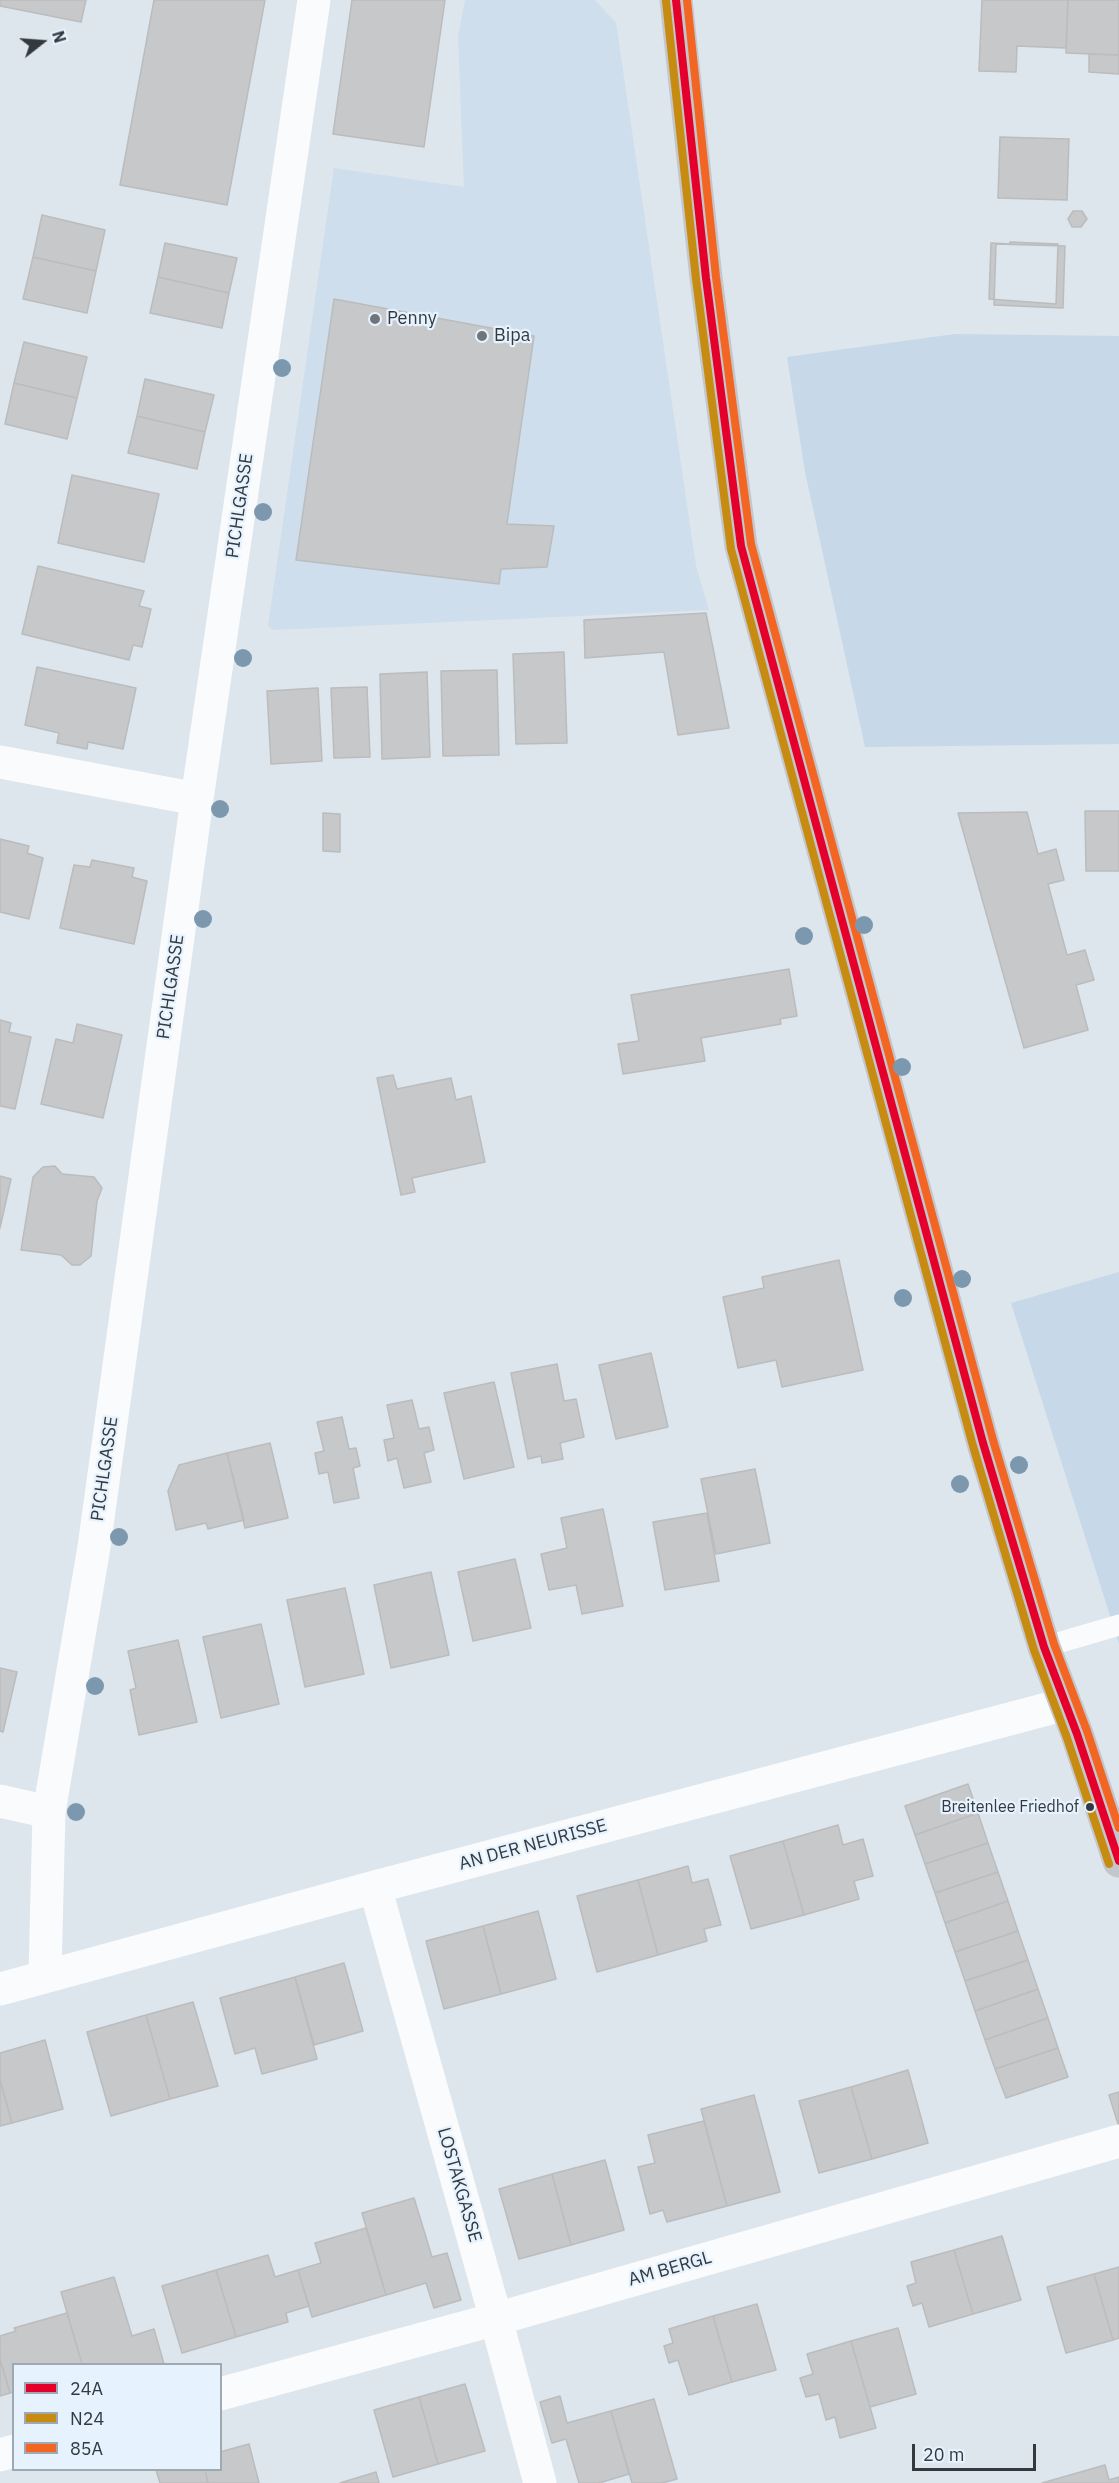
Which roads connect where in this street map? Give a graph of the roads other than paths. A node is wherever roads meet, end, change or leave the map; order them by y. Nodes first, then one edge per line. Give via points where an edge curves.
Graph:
1 (314, 0) edge
2 (676, 0) edge
3 (0, 762) edge
4 (197, 799) junction
5 (1119, 1625) edge
6 (1044, 1647) junction
7 (1066, 1704) junction
8 (0, 1801) edge
9 (49, 1812) junction
10 (1119, 1861) edge
11 (375, 1887) junction
12 (45, 1975) junction
13 (0, 1989) edge
14 (1119, 2141) edge
15 (496, 2319) junction
16 (222, 2393) edge
17 (540, 2483) edge

1 - 4 street, PICHLGASSE
2 - 6 main road via 706,278 741,546 983,1443
3 - 4 street
4 - 9 street, PICHLGASSE via 94,1547
5 - 6 lane
6 - 7 main road
7 - 10 main road
7 - 11 street, AN DER NEURISSE
8 - 9 street
9 - 12 street, PICHLGASSE
11 - 12 street, AN DER NEURISSE
11 - 15 street, LOSTAKGASSE
12 - 13 street, AN DER NEURISSE
14 - 15 street, AM BERGL
15 - 16 street, AM BERGL
15 - 17 street, LOSTAKGASSE

